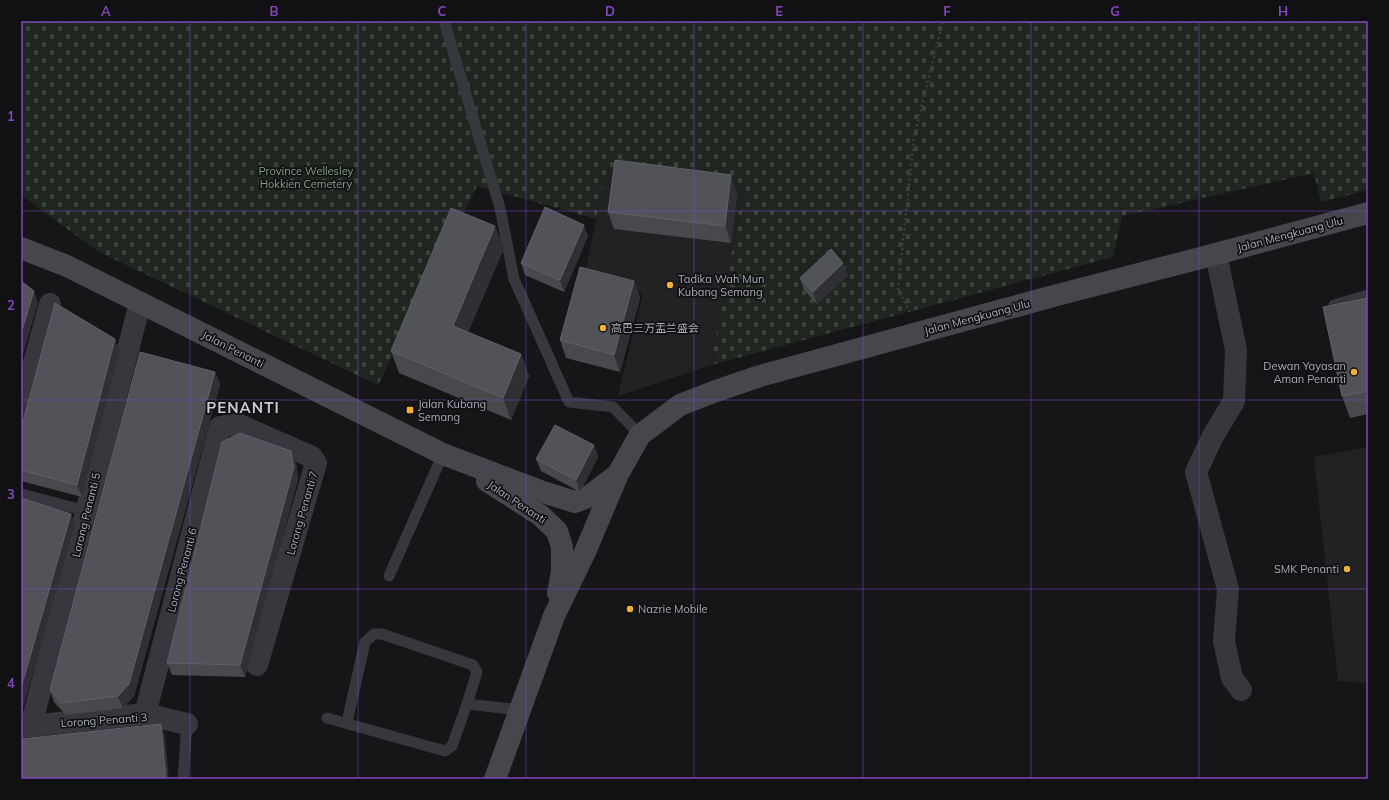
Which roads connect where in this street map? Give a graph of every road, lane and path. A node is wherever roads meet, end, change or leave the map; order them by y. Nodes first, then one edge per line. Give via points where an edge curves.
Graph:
1 (444, 21) edge
2 (943, 21) edge
3 (1368, 213) edge
4 (21, 231) edge
5 (21, 248) edge
6 (1216, 254) junction
7 (67, 266) junction
8 (1368, 295) edge
9 (140, 303) junction
10 (50, 304) dead end
11 (1334, 305) edge
12 (920, 332) junction
13 (21, 411) edge
14 (220, 426) joint
15 (640, 434) junction
16 (443, 454) junction
17 (618, 474) junction
18 (21, 494) edge
19 (87, 511) junction
20 (388, 576) dead end
21 (554, 616) junction
22 (257, 665) dead end
23 (1241, 690) dead end
24 (467, 704) junction
25 (520, 710) junction
26 (144, 714) junction
27 (327, 718) dead end
28 (347, 722) junction
29 (187, 724) joint
30 (26, 727) edge
31 (183, 779) edge
32 (495, 779) edge

1 - 15 lane via 500,208 514,279 569,402 613,407
2 - 12 path via 914,137 898,289
3 - 6 main road, Jalan Mengkuang Ulu
4 - 7 main road
5 - 7 main road, Jalan Penanti
6 - 12 main road, Jalan Mengkuang Ulu
6 - 23 street via 1236,350 1234,401 1196,472 1228,589 1224,641 1232,678
7 - 9 main road, Jalan Penanti
8 - 11 lane
9 - 16 main road, Jalan Penanti
9 - 19 street, Lorong Penanti 5
10 - 13 street
12 - 15 main road, Jalan Mengkuang Ulu via 760,376 716,391 680,405
14 - 22 street, Lorong Penanti 7 via 237,424 312,457 316,463
14 - 26 street, Lorong Penanti 6
15 - 17 main road, Jalan Mengkuang Ulu
16 - 17 main road, Jalan Penanti via 575,502 588,497
16 - 20 lane
16 - 21 main road, Jalan Penanti via 540,515 557,532 562,547 562,571
17 - 21 main road, Jalan Mengkuang Ulu
18 - 19 lane
19 - 30 street, Lorong Penanti 5
21 - 25 main road
24 - 25 lane
24 - 28 lane via 452,746 444,751
24 - 28 lane via 477,672 473,665 382,634 374,634 365,642
25 - 32 main road
26 - 29 street, Lorong Penanti 3
26 - 30 street, Lorong Penanti 3
27 - 28 lane
29 - 31 lane

